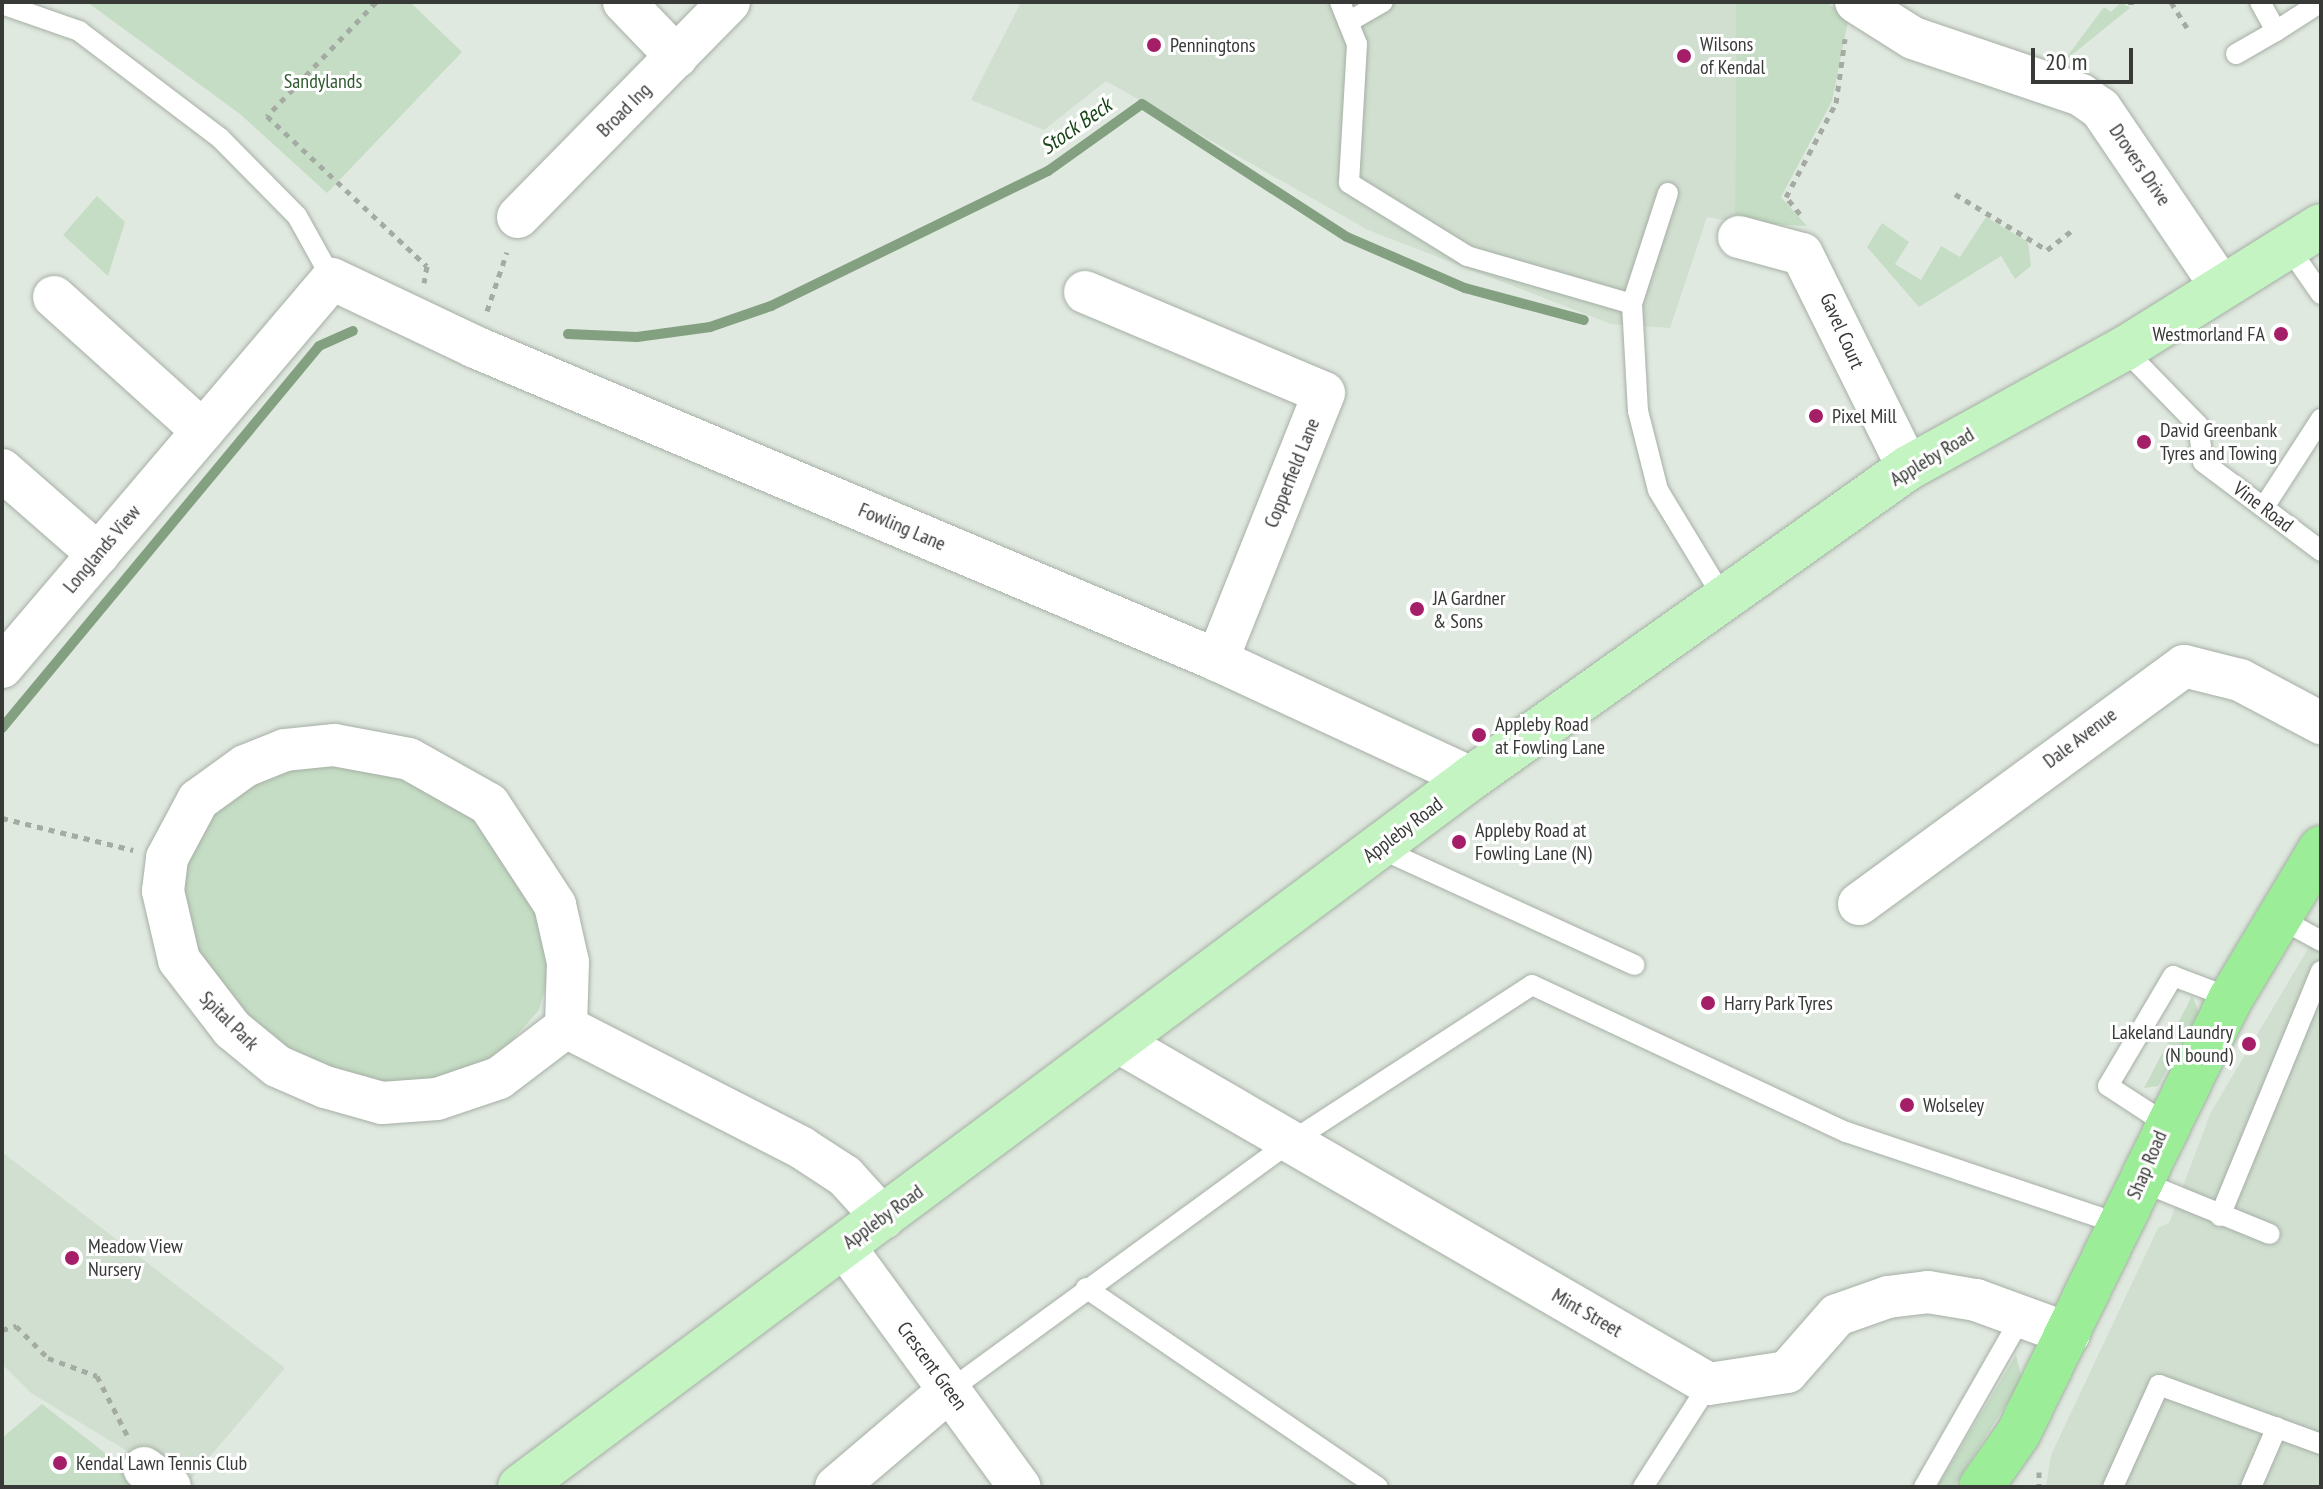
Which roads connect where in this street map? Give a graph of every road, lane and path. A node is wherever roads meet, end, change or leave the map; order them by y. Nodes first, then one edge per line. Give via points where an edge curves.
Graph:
1 (376, 2) edge
2 (624, 2) edge
3 (729, 2) edge
4 (1340, 2) edge
5 (1383, 2) edge
6 (2171, 2) edge
7 (2260, 2) edge
8 (2321, 2) edge
9 (2, 4) edge
10 (1852, 16) edge
11 (1348, 22) junction
12 (2189, 31) dead end
13 (2276, 31) junction
14 (2236, 54) dead end
15 (677, 57) junction
16 (1668, 193) dead end
17 (1955, 194) dead end
18 (518, 217) joint
19 (1811, 227) dead end
20 (2074, 229) dead end
21 (2304, 236) edge
22 (1739, 237) dead end
23 (332, 279) junction
24 (2221, 286) junction
25 (1085, 292) dead end
26 (2321, 294) edge
27 (54, 297) dead end
28 (1632, 304) junction
29 (418, 320) junction
30 (475, 347) junction
31 (2124, 349) junction
32 (2321, 419) edge
33 (203, 431) junction
34 (1908, 468) junction
35 (2, 470) edge
36 (2264, 507) junction
37 (2321, 551) edge
38 (98, 554) junction
39 (1724, 599) junction
40 (1217, 660) junction
41 (2, 667) edge
42 (2321, 723) edge
43 (1471, 778) junction
44 (2, 818) edge
45 (1379, 848) junction
46 (2321, 848) edge
47 (167, 858) junction
48 (1859, 904) dead end
49 (2279, 918) junction
50 (2321, 941) edge
51 (1634, 965) dead end
52 (2321, 971) edge
53 (2231, 998) junction
54 (566, 1027) junction
55 (1122, 1044) junction
56 (2165, 1123) junction
57 (1292, 1141) junction
58 (2140, 1181) junction
59 (2220, 1216) junction
60 (883, 1218) junction
61 (2122, 1225) junction
62 (2270, 1234) dead end
63 (844, 1246) junction
64 (1086, 1288) junction
65 (2023, 1314) junction
66 (3, 1328) edge
67 (2069, 1334) junction
68 (1709, 1384) junction
69 (950, 1390) junction
70 (2277, 1427) junction
71 (2321, 1444) edge
72 (157, 1478) edge
73 (520, 1487) edge
74 (836, 1487) edge
75 (1020, 1487) edge
76 (1378, 1487) edge
77 (1643, 1487) edge
78 (1924, 1487) edge
79 (1981, 1487) edge
80 (2113, 1487) edge
81 (2251, 1487) edge

1 - 29 path via 267,116 427,266
2 - 15 street
3 - 15 street, Broad Ing
4 - 11 lane
5 - 11 lane
6 - 12 path
7 - 13 lane
8 - 13 lane
9 - 23 lane via 79,31 220,138 297,216
10 - 19 path via 1836,103 1786,197
10 - 24 street, Drovers Drive via 2081,95 2101,109
11 - 28 lane via 1357,44 1349,183 1467,256
13 - 14 lane
15 - 18 street, Broad Ing
16 - 28 lane
17 - 20 path via 2047,250
18 - 30 path
21 - 24 main road, Appleby Road
21 - 26 lane
22 - 34 street, Gavel Court via 1802,254
23 - 29 street, Fowling Lane
23 - 33 street, Longlands View
24 - 31 main road, Appleby Road
25 - 40 street, Copperfield Lane via 1324,393
27 - 33 street
28 - 39 lane via 1638,411 1658,490
29 - 30 street, Fowling Lane
30 - 40 street, Fowling Lane
31 - 34 main road, Appleby Road
31 - 36 lane, Vine Road via 2198,425 2203,462
32 - 36 lane
33 - 38 street, Longlands View
34 - 39 main road, Appleby Road
35 - 38 street
36 - 37 lane, Vine Road
38 - 41 street, Longlands View
39 - 43 main road, Appleby Road
40 - 43 street, Fowling Lane
42 - 48 street, Dale Avenue via 2240,680 2184,666
43 - 45 main road, Appleby Road
44 - 47 path
45 - 51 lane
45 - 55 main road, Appleby Road
46 - 49 highway, Shap Road
47 - 54 street, Spital Park via 165,921 202,996 277,1066 325,1087 382,1103 437,1099 499,1078
47 - 54 street, Spital Park via 198,800 245,766 285,750 334,745 409,759 489,804 527,852 558,919 568,962
49 - 50 lane
49 - 53 highway, Shap Road
52 - 59 lane
53 - 56 highway, Shap Road
53 - 56 lane via 2173,976 2108,1086
54 - 60 street via 802,1148 845,1176
55 - 57 street, Mint Street
55 - 60 main road, Appleby Road
56 - 58 highway, Shap Road
57 - 61 lane via 1532,985 1846,1132
57 - 64 lane
57 - 68 street, Mint Street
58 - 59 lane
58 - 61 highway, Shap Road
59 - 62 lane
60 - 63 main road, Appleby Road
61 - 67 highway, Shap Road
63 - 69 street, Crescent Green
63 - 73 main road, Appleby Road
64 - 69 lane
64 - 76 lane
65 - 67 street
65 - 68 street via 1928,1292 1888,1297 1837,1315 1787,1372
65 - 78 lane
66 - 72 path via 16,1326 48,1358 97,1376
67 - 79 highway, Shap Road via 2018,1434
68 - 77 lane
69 - 74 street
69 - 75 street, Crescent Green
70 - 71 lane
70 - 80 lane via 2159,1385
70 - 81 lane

